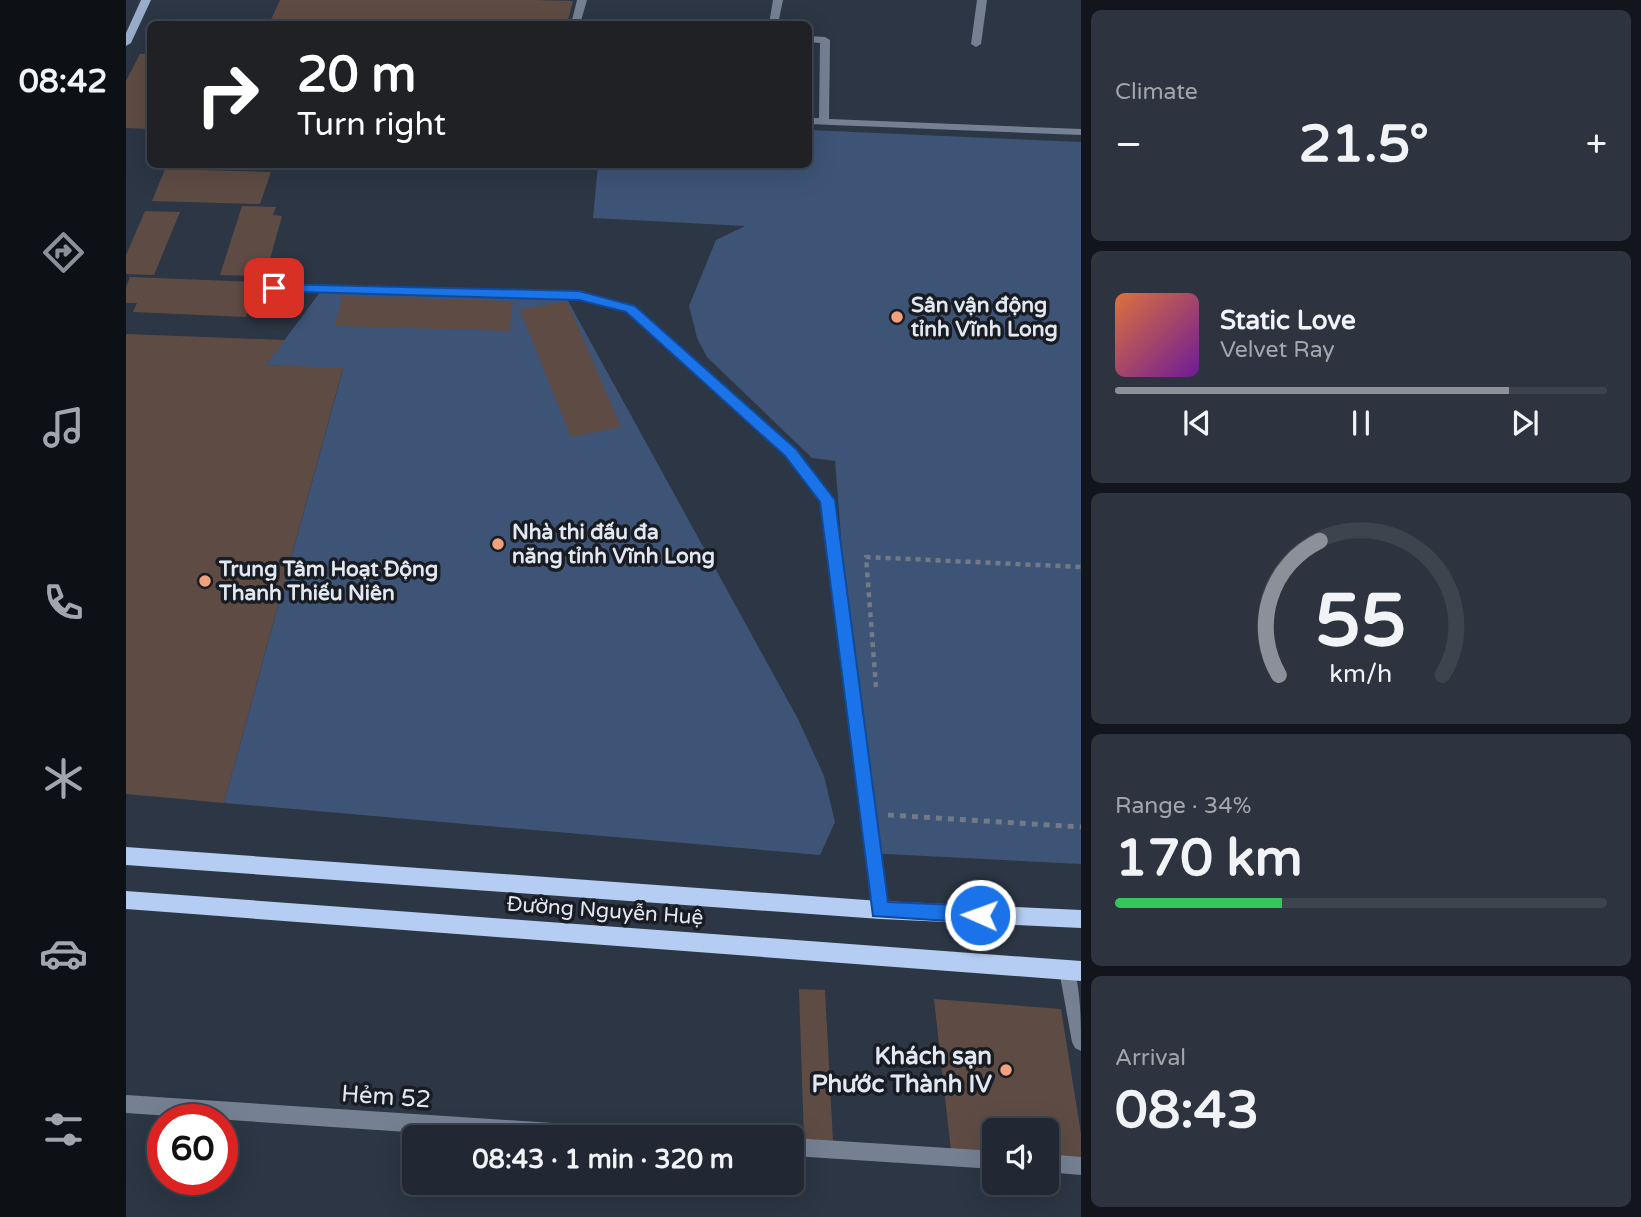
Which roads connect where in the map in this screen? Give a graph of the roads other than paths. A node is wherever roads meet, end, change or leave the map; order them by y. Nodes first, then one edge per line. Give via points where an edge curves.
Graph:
1 (146, 0) edge
2 (582, 0) edge
3 (778, 0) edge
4 (982, 0) edge
5 (576, 21) edge
6 (774, 21) edge
7 (812, 39) edge
8 (126, 43) edge
9 (976, 44) dead end
10 (812, 121) edge
11 (824, 121) junction
12 (1081, 132) edge
13 (274, 288) dead end
14 (126, 856) edge
15 (126, 900) edge
16 (880, 910) junction
17 (1081, 919) edge
18 (1074, 971) edge
19 (1081, 1042) edge
20 (126, 1104) edge
21 (445, 1125) edge
22 (804, 1148) edge
23 (982, 1159) edge
24 (1059, 1164) edge
25 (1081, 1166) edge

1 - 8 main road
2 - 5 street
3 - 6 street
4 - 9 street
7 - 11 street via 825,40
10 - 11 street
11 - 12 street
13 - 16 street via 579,296 631,309 790,453 827,500
14 - 16 main road, Đường Nguyễn Huệ
15 - 18 main road, Đường Nguyễn Huệ
16 - 17 main road, Đường Nguyễn Huệ
18 - 19 street
20 - 21 street, Hẻm 52
22 - 23 street
24 - 25 street

